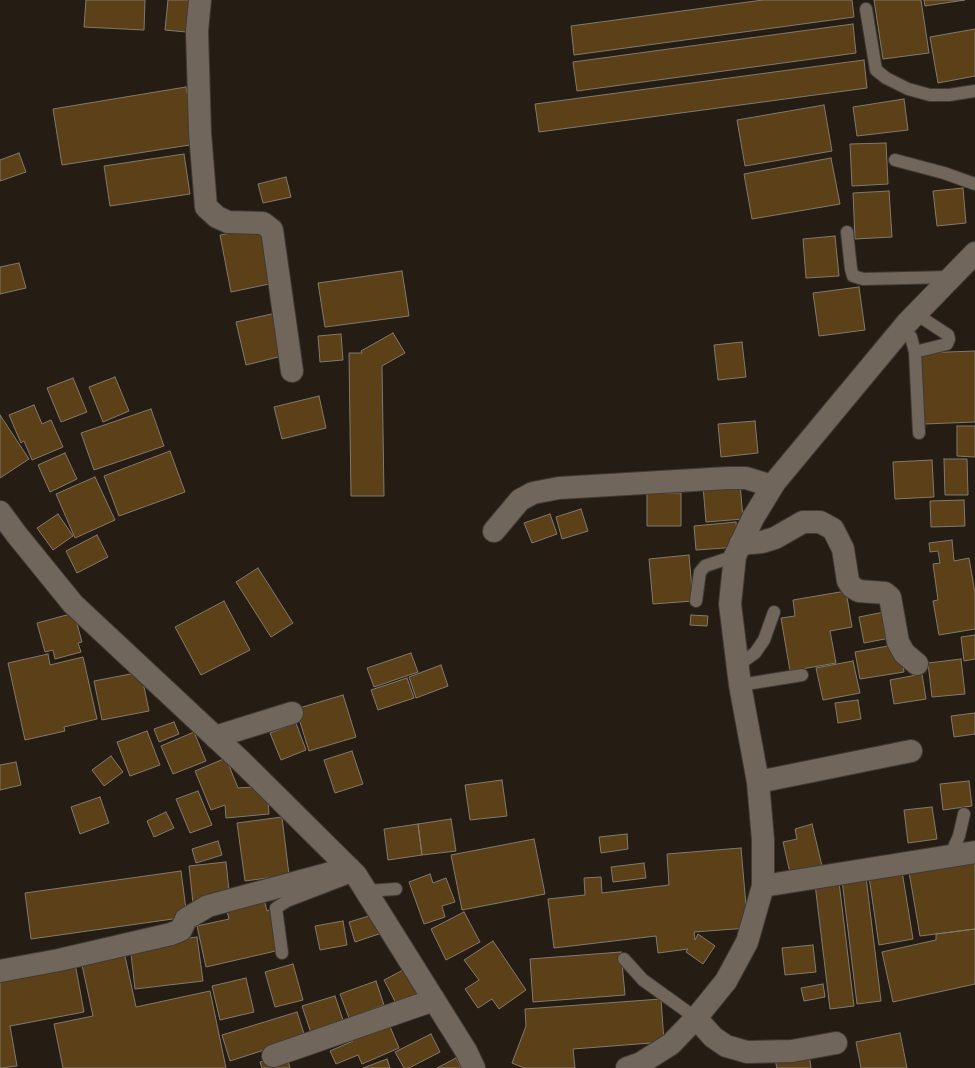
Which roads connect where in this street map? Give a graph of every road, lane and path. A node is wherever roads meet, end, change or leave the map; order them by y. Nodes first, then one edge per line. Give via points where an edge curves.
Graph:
1 (200, 0) edge
2 (866, 9) dead end
3 (975, 91) edge
4 (895, 160) dead end
5 (975, 184) edge
6 (846, 232) dead end
7 (975, 254) edge
8 (952, 277) junction
9 (910, 321) junction
10 (914, 352) junction
11 (292, 371) dead end
12 (918, 433) dead end
13 (772, 486) junction
14 (0, 512) edge
15 (494, 531) dead end
16 (738, 550) junction
17 (696, 601) dead end
18 (774, 612) dead end
19 (917, 664) dead end
20 (802, 675) dead end
21 (739, 676) junction
22 (292, 713) dead end
23 (215, 737) junction
24 (910, 751) dead end
25 (758, 782) junction
26 (964, 814) dead end
27 (975, 852) edge
28 (950, 856) junction
29 (357, 878) junction
30 (763, 886) junction
31 (396, 889) dead end
32 (282, 953) dead end
33 (624, 959) dead end
34 (0, 972) edge
35 (434, 1000) junction
36 (696, 1018) junction
37 (836, 1043) dead end
38 (273, 1056) dead end
39 (474, 1068) edge
40 (627, 1068) edge

1 - 11 street via 197,31 199,125 206,207 217,217 228,222 263,223 272,230
2 - 3 lane via 876,70 886,78 908,89 930,95
4 - 5 lane
6 - 8 lane via 853,276 863,279
7 - 8 street
8 - 9 street
9 - 10 lane via 910,337
9 - 10 lane via 948,335 949,339 947,344
9 - 13 street
10 - 12 lane
13 - 15 street via 746,478 728,478 559,488 533,493 520,500
13 - 16 street
14 - 23 street via 73,604
16 - 17 lane via 705,566 700,572
16 - 19 street via 774,538 803,522 820,522 833,529 842,549 848,581 859,591 888,594 898,642 904,653
16 - 21 street via 730,604
18 - 21 lane via 764,640
20 - 21 lane
21 - 25 street
22 - 23 street
23 - 29 street via 296,814
24 - 25 street
25 - 30 street via 763,840
26 - 28 lane via 959,836
27 - 28 street
28 - 30 street
29 - 31 lane
29 - 32 lane via 287,901 276,908
29 - 34 street via 208,906 186,919 181,930 171,934
29 - 35 street
30 - 36 street via 747,942 726,982
33 - 36 lane via 643,980
35 - 38 street
35 - 39 street
36 - 37 street via 713,1037 726,1046 747,1052 792,1051
36 - 40 street via 671,1044 641,1063

